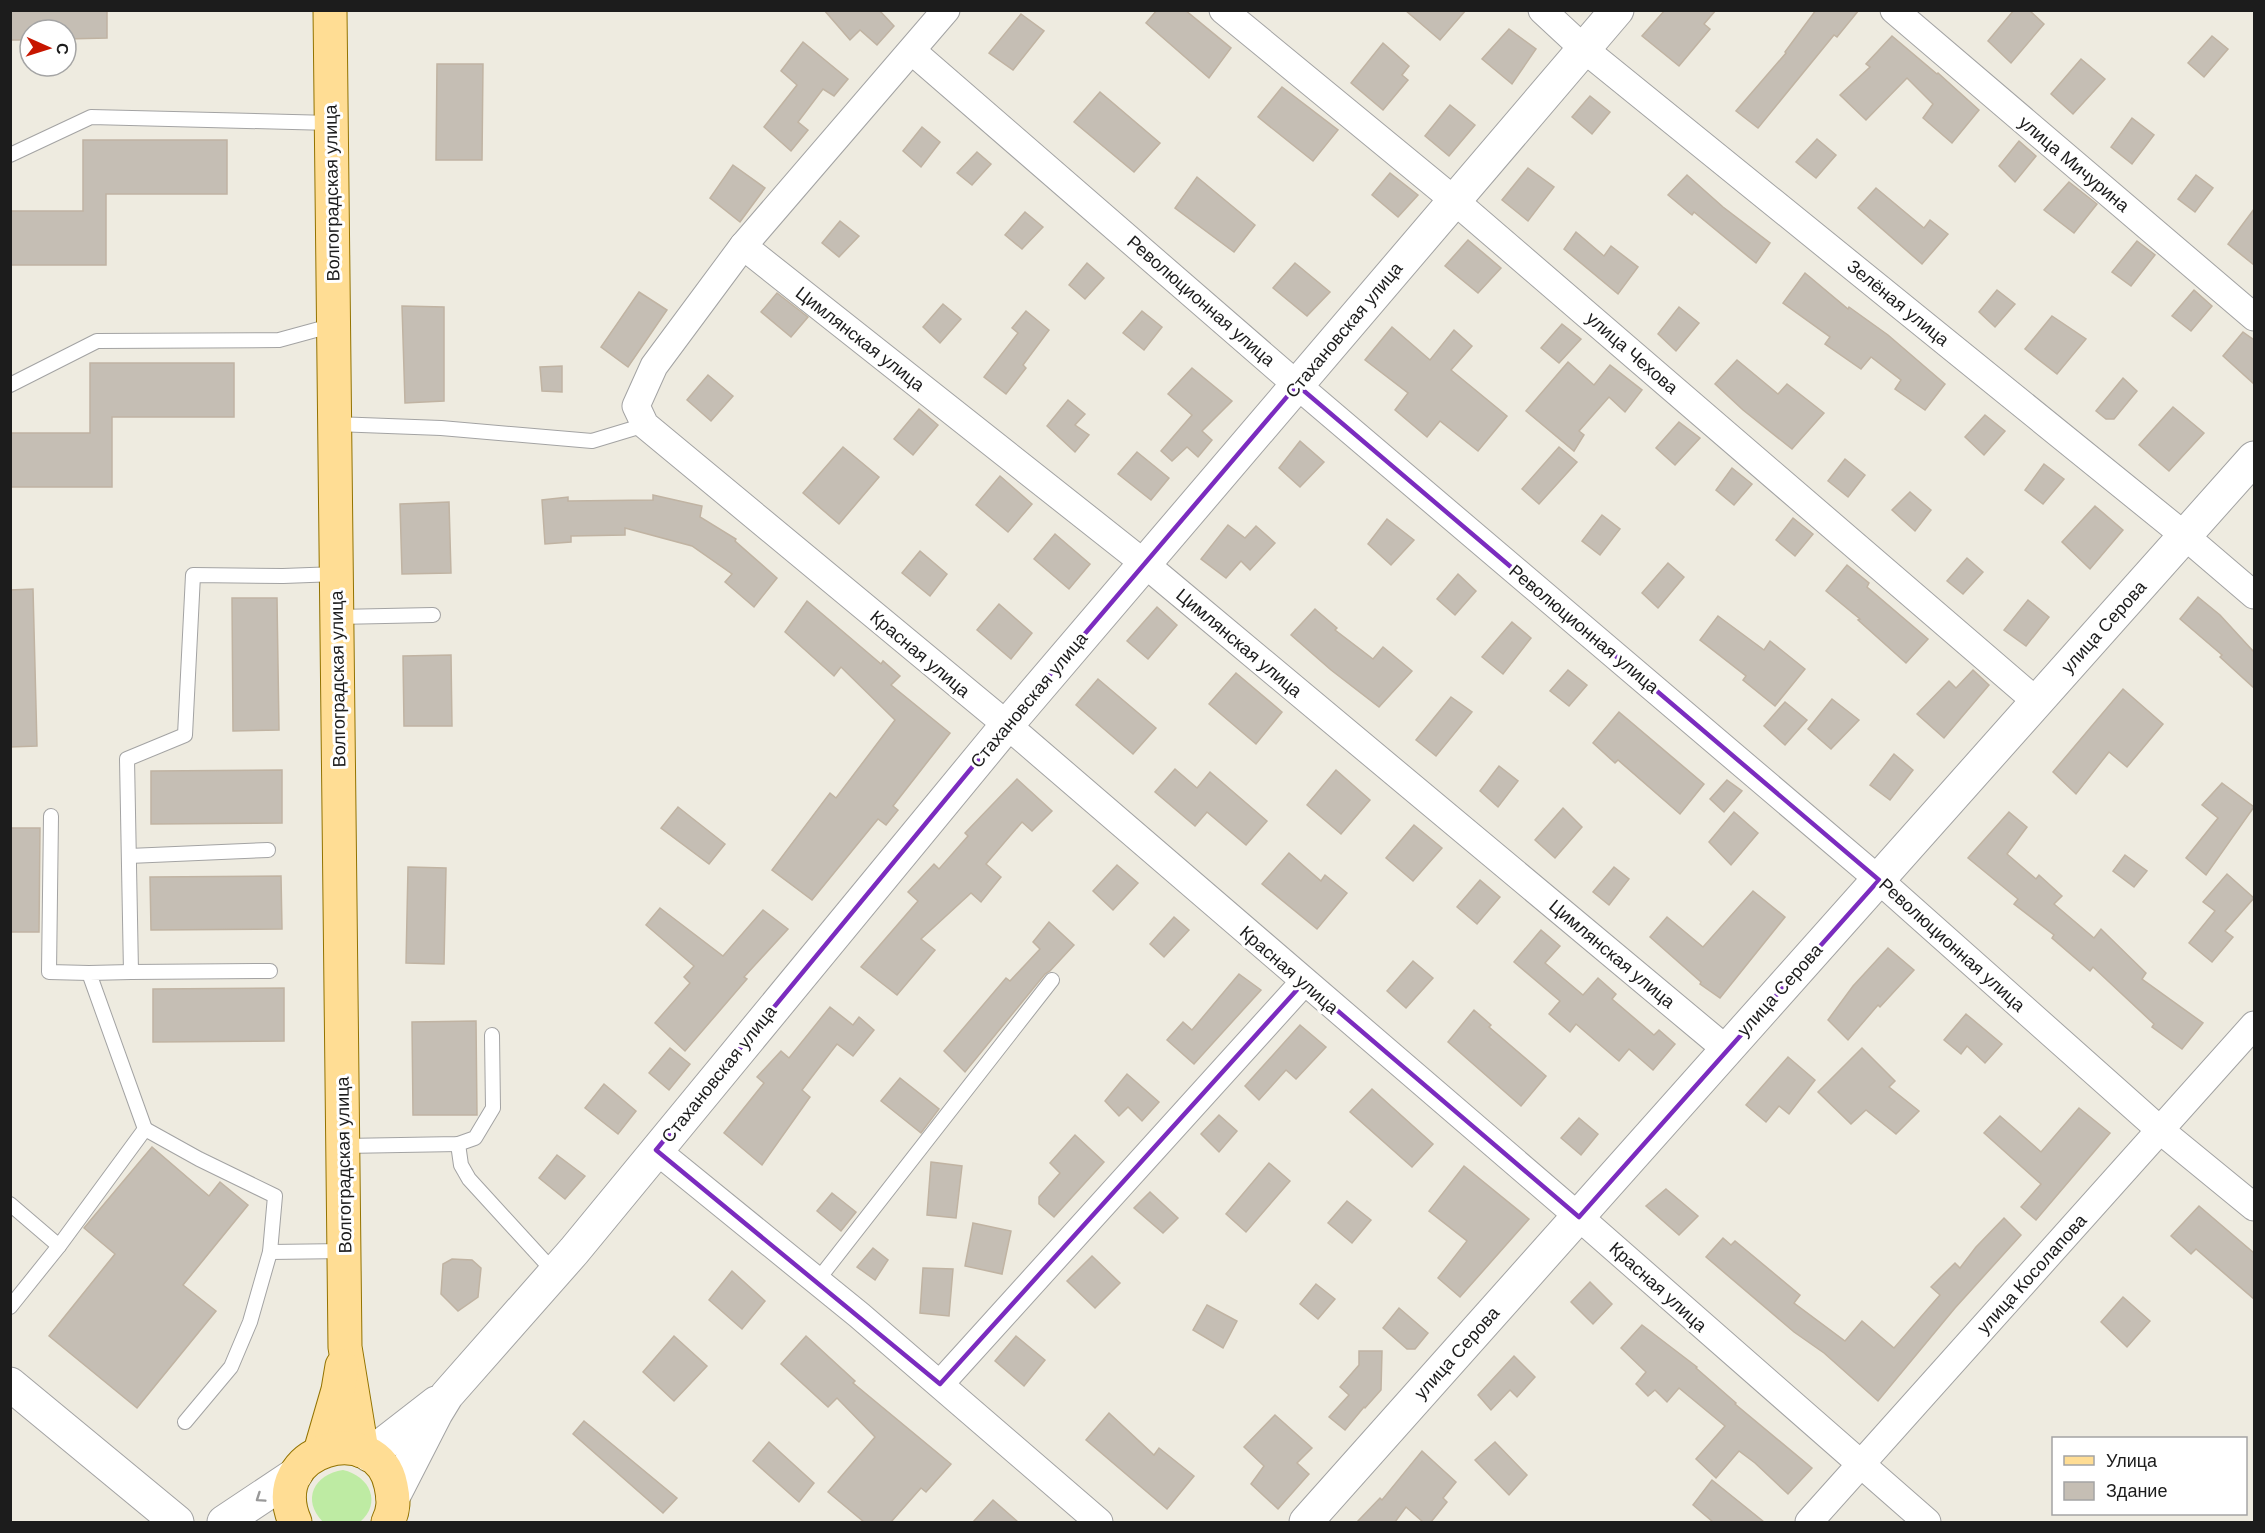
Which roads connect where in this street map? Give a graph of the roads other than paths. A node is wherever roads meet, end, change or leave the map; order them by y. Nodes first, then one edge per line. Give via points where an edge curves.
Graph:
1 (330, 10) edge
2 (946, 10) edge
3 (1223, 10) edge
4 (1542, 10) edge
5 (1617, 10) edge
6 (1894, 10) edge
7 (1584, 49) junction
8 (912, 51) junction
9 (331, 123) junction
10 (10, 155) edge
11 (1455, 201) junction
12 (743, 246) junction
13 (2254, 317) edge
14 (334, 325) junction
15 (10, 385) edge
16 (1297, 385) junction
17 (335, 424) junction
18 (645, 425) junction
19 (2254, 458) edge
20 (2185, 536) junction
21 (1144, 564) junction
22 (337, 574) junction
23 (2254, 595) edge
24 (433, 615) dead end
25 (337, 617) junction
26 (2037, 702) junction
27 (1007, 725) junction
28 (51, 816) dead end
29 (268, 850) dead end
30 (129, 856) junction
31 (1879, 880) junction
32 (270, 971) dead end
33 (131, 972) junction
34 (89, 973) junction
35 (1052, 980) dead end
36 (1304, 982) junction
37 (2254, 1025) edge
38 (492, 1035) dead end
39 (1727, 1050) junction
40 (145, 1129) junction
41 (2160, 1130) junction
42 (458, 1144) junction
43 (344, 1146) junction
44 (656, 1150) junction
45 (10, 1204) edge
46 (2254, 1207) edge
47 (1579, 1216) junction
48 (59, 1246) junction
49 (345, 1251) junction
50 (270, 1252) junction
51 (555, 1273) junction
52 (817, 1281) junction
53 (10, 1306) edge
54 (345, 1347) junction
55 (10, 1384) edge
56 (940, 1384) junction
57 (447, 1395) junction
58 (185, 1422) dead end
59 (320, 1452) junction
60 (365, 1453) junction
61 (1861, 1466) junction
62 (296, 1474) junction
63 (391, 1515) edge
64 (177, 1522) edge
65 (224, 1522) edge
66 (294, 1522) edge
67 (1099, 1522) edge
68 (1306, 1522) edge
69 (1809, 1522) edge
70 (1927, 1522) edge

1 - 9 main road, Волгоградская улица
2 - 8 street
3 - 11 street, улица Чехова
4 - 7 street, Зелёная улица
5 - 7 street, Стахановская улица
6 - 13 street, улица Мичурина
7 - 11 street, Стахановская улица
7 - 20 street, Зелёная улица
8 - 12 street
8 - 16 street, Революционная улица
9 - 10 lane via 91,117
9 - 14 main road, Волгоградская улица
11 - 16 street, Стахановская улица
11 - 26 street, улица Чехова
12 - 18 street via 654,366 636,406
12 - 21 street, Цимлянская улица
14 - 15 lane via 279,340 97,341
14 - 17 main road, Волгоградская улица
16 - 21 street, Стахановская улица
16 - 31 street, Революционная улица
17 - 18 lane via 441,428 592,441
17 - 22 main road, Волгоградская улица
18 - 27 street, Красная улица
19 - 20 street, улица Серова
20 - 23 street, Зелёная улица
20 - 26 street, улица Серова
21 - 27 street, Стахановская улица
21 - 39 street, Цимлянская улица
22 - 25 main road, Волгоградская улица
22 - 30 lane via 192,575 185,735 127,759
24 - 25 lane
25 - 43 main road, Волгоградская улица
26 - 31 street, улица Серова
27 - 36 street, Красная улица
27 - 44 street, Стахановская улица
28 - 34 lane via 49,972
29 - 30 lane
30 - 33 lane
31 - 39 street, улица Серова
31 - 41 street, Революционная улица
32 - 33 lane
33 - 34 lane
34 - 40 lane
35 - 52 lane
36 - 47 street, Красная улица
36 - 56 street
37 - 41 street, улица Косолапова
38 - 42 lane via 494,1108 475,1138
39 - 47 street, улица Серова
40 - 48 lane
40 - 50 lane via 275,1196
41 - 46 street, Революционная улица
41 - 61 street, улица Косолапова
42 - 43 lane
42 - 51 lane via 461,1165 469,1179
43 - 49 main road, Волгоградская улица
44 - 51 street, Стахановская улица
44 - 52 street
45 - 48 lane
47 - 61 street, Красная улица
47 - 68 street, улица Серова
48 - 53 lane
49 - 50 lane
49 - 54 main road, Волгоградская улица
50 - 58 lane via 250,1322 231,1367
51 - 57 street, Стахановская улица
52 - 56 street
54 - 59 main road, Волгоградская улица via 338,1390
54 - 60 main road, Волгоградская улица
55 - 64 street
56 - 67 street
57 - 60 street, Стахановская улица
57 - 63 street, Стахановская улица
59 - 60 main road via 341,1448
59 - 62 main road
60 - 63 main road via 382,1466 390,1480
61 - 69 street, улица Косолапова
61 - 70 street, Красная улица
62 -> 65 street
62 - 66 main road via 290,1492

